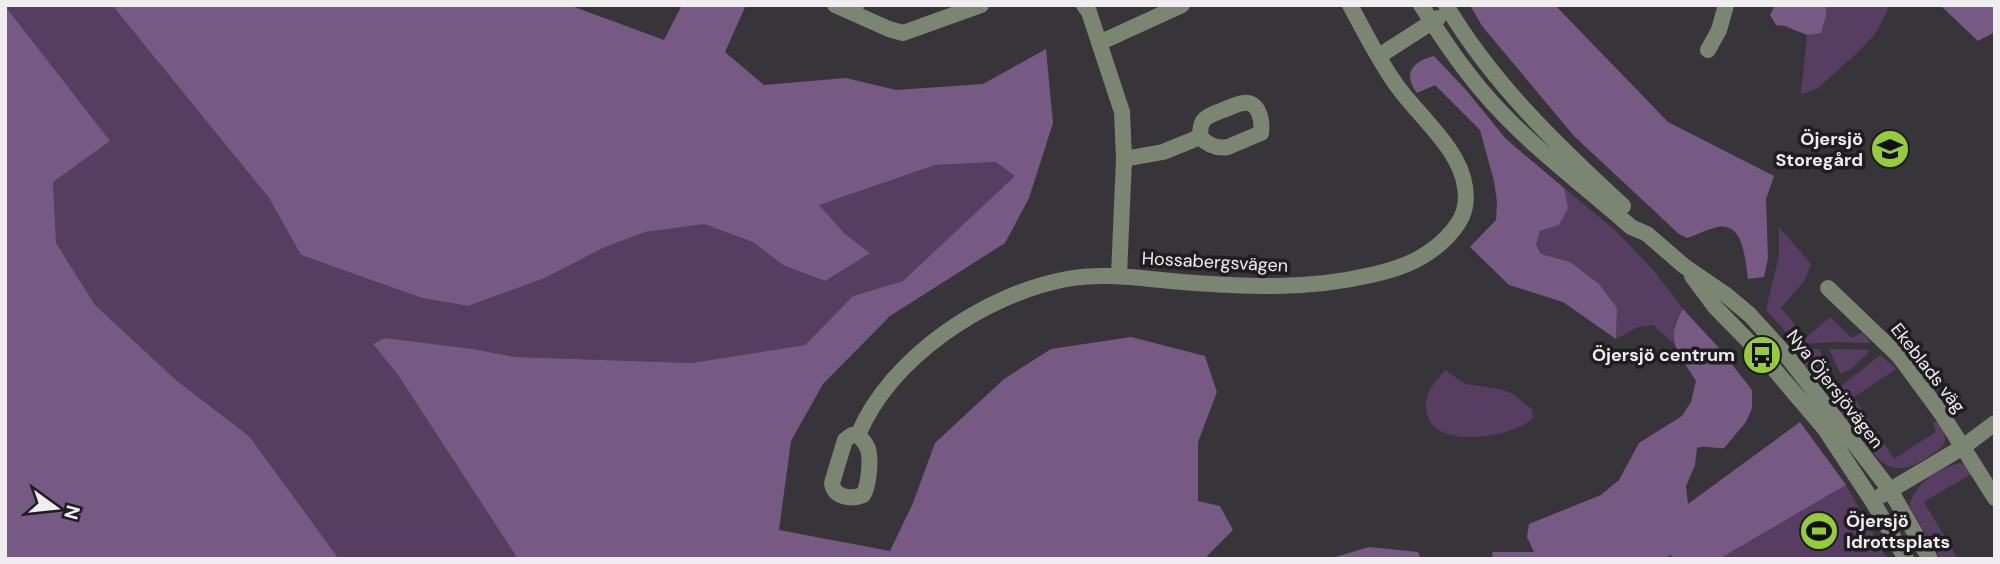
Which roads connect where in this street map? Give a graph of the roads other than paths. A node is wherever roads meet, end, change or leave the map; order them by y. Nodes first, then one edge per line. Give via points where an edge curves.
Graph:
1 (835, 5) edge
2 (981, 5) edge
3 (1084, 5) edge
4 (1182, 5) edge
5 (1350, 5) edge
6 (1421, 5) edge
7 (1726, 5) edge
8 (1448, 8) edge
9 (854, 9) edge
10 (1431, 22) junction
11 (1099, 43) junction
12 (1708, 50) dead end
13 (1379, 56) junction
14 (1200, 137) dead end
15 (1124, 159) junction
16 (1647, 234) junction
17 (1684, 266) junction
18 (1119, 275) junction
19 (1828, 288) dead end
20 (1995, 423) edge
21 (859, 435) dead end
22 (1963, 446) junction
23 (1890, 490) junction
24 (1995, 498) edge
25 (1873, 502) junction
26 (1906, 559) edge
27 (1930, 559) edge

1 - 9 street
2 - 9 street via 903,33
3 - 11 street
4 - 11 street
5 - 13 street, Hossabergsvägen
6 - 10 street, Nya Öjersjövägen
7 - 12 street
8 - 10 street
8 - 16 street, Nya Öjersjövägen via 1486,65 1557,145 1638,219
10 - 13 street
10 - 16 street, Nya Öjersjövägen via 1460,64 1529,140 1631,227
11 - 15 street via 1122,113
13 - 18 street, Hossabergsvägen via 1401,92 1449,151 1465,185 1461,220 1436,247 1415,262 1338,283 1264,287
14 - 15 street via 1163,152
15 - 18 street
16 - 17 street, Nya Öjersjövägen
17 - 23 street, Nya Öjersjövägen via 1750,315
17 - 25 street, Nya Öjersjövägen via 1825,429
18 - 21 street, Hossabergsvägen via 1063,280 1023,291 949,331 899,373 878,399
19 - 22 street, Ekeblads väg via 1899,356
20 - 22 street
22 - 23 street
22 - 24 street, Ekeblads väg
23 - 25 street
23 - 27 street, Nya Öjersjövägen
25 - 26 street, Nya Öjersjövägen

